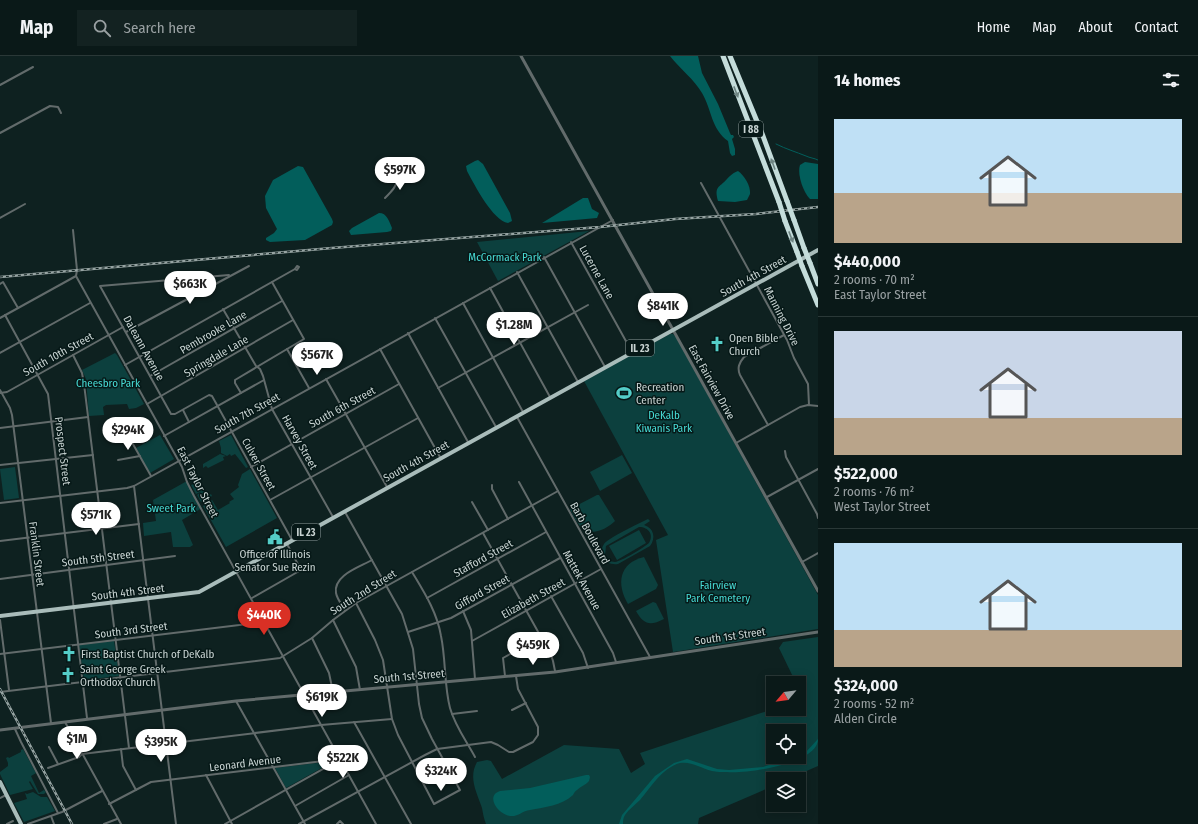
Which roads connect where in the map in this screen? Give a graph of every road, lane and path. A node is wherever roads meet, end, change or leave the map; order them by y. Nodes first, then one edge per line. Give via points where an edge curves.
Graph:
1 (521, 56) edge
2 (723, 56) edge
3 (732, 56) edge
4 (33, 67) dead end
5 (0, 85) edge
6 (61, 113) dead end
7 (0, 133) edge
8 (399, 176) dead end
9 (701, 183) dead end
10 (385, 198) dead end
11 (25, 204) dead end
12 (0, 218) edge
13 (613, 220) junction
14 (73, 230) dead end
15 (572, 242) junction
16 (818, 250) edge
17 (544, 257) junction
18 (249, 266) dead end
19 (296, 269) dead end
20 (517, 272) junction
21 (229, 275) junction
22 (76, 276) junction
23 (272, 282) junction
24 (0, 284) edge
25 (756, 284) junction
26 (818, 284) edge
27 (490, 288) junction
28 (282, 301) junction
29 (90, 303) junction
30 (463, 303) junction
31 (588, 305) dead end
32 (818, 305) edge
33 (18, 308) junction
34 (223, 309) junction
35 (575, 312) junction
36 (5, 315) junction
37 (0, 318) edge
38 (435, 318) junction
39 (293, 320) junction
40 (123, 327) junction
41 (548, 327) junction
42 (234, 329) junction
43 (673, 330) junction
44 (126, 332) junction
45 (408, 333) junction
46 (784, 335) junction
47 (108, 336) junction
48 (21, 342) junction
49 (520, 342) junction
50 (245, 348) junction
51 (287, 348) junction
52 (380, 349) junction
53 (632, 352) junction
54 (0, 353) edge
55 (73, 355) junction
56 (140, 356) junction
57 (493, 358) junction
58 (125, 365) junction
59 (256, 366) junction
60 (605, 367) junction
61 (466, 373) junction
62 (38, 374) junction
63 (150, 376) junction
64 (326, 379) junction
65 (264, 380) junction
66 (578, 382) junction
67 (399, 384) junction
68 (309, 388) junction
69 (438, 388) junction
70 (1, 392) edge
71 (241, 393) junction
72 (161, 396) junction
73 (551, 397) junction
74 (147, 404) junction
75 (809, 405) junction
76 (217, 406) junction
77 (818, 406) edge
78 (272, 409) junction
79 (183, 410) junction
80 (523, 412) junction
81 (346, 414) junction
82 (516, 416) junction
83 (88, 417) junction
84 (418, 418) junction
85 (51, 422) junction
86 (190, 422) junction
87 (768, 425) junction
88 (13, 426) junction
89 (496, 427) junction
90 (0, 428) edge
91 (125, 430) dead end
92 (231, 431) junction
93 (164, 436) junction
94 (468, 442) junction
95 (736, 443) junction
96 (292, 444) junction
97 (364, 447) junction
98 (785, 451) dead end
99 (93, 455) junction
100 (140, 456) junction
101 (440, 457) junction
102 (56, 459) junction
103 (118, 460) dead end
104 (178, 461) junction
105 (18, 463) junction
106 (0, 465) edge
107 (251, 467) junction
108 (818, 469) edge
109 (151, 476) junction
110 (311, 477) junction
111 (798, 480) junction
112 (519, 482) dead end
113 (492, 485) dead end
114 (134, 486) junction
115 (387, 488) junction
116 (98, 491) junction
117 (558, 491) junction
118 (60, 496) junction
119 (766, 497) junction
120 (22, 500) junction
121 (270, 500) junction
122 (472, 502) dead end
123 (0, 503) edge
124 (532, 506) junction
125 (344, 511) junction
126 (333, 517) junction
127 (818, 518) edge
128 (508, 519) junction
129 (139, 524) junction
130 (102, 529) junction
131 (488, 530) junction
132 (546, 532) junction
133 (65, 533) junction
134 (483, 533) junction
135 (28, 537) junction
136 (292, 540) junction
137 (0, 541) edge
138 (286, 543) junction
139 (818, 553) edge
140 (175, 556) dead end
141 (560, 558) junction
142 (497, 559) junction
143 (144, 560) junction
144 (372, 560) junction
145 (802, 562) junction
146 (107, 566) junction
147 (601, 569) junction
148 (70, 570) junction
149 (236, 571) junction
150 (412, 572) junction
151 (32, 574) junction
152 (0, 579) edge
153 (575, 583) junction
154 (511, 584) junction
155 (387, 586) junction
156 (818, 591) edge
157 (551, 596) junction
158 (148, 598) junction
159 (252, 598) junction
160 (427, 598) junction
161 (111, 603) junction
162 (356, 603) junction
163 (74, 607) junction
164 (345, 610) junction
165 (526, 610) junction
166 (463, 611) junction
167 (37, 612) junction
168 (0, 616) edge
169 (0, 620) edge
170 (333, 620) junction
171 (264, 622) junction
172 (438, 623) junction
173 (408, 632) junction
174 (818, 632) edge
175 (153, 635) junction
176 (540, 636) junction
177 (312, 638) junction
178 (116, 640) junction
179 (472, 640) junction
180 (79, 644) junction
181 (41, 649) junction
182 (4, 653) junction
183 (0, 654) edge
184 (283, 656) junction
185 (650, 658) junction
186 (616, 663) junction
187 (588, 668) junction
188 (555, 672) junction
189 (158, 673) junction
190 (505, 676) junction
191 (516, 676) junction
192 (120, 677) junction
193 (475, 679) junction
194 (83, 682) junction
195 (446, 682) junction
196 (417, 684) junction
197 (46, 686) junction
198 (388, 687) junction
199 (360, 690) junction
200 (9, 691) junction
201 (0, 692) edge
202 (333, 692) junction
203 (304, 695) junction
204 (236, 701) junction
205 (526, 703) junction
206 (162, 710) junction
207 (512, 710) dead end
208 (476, 711) dead end
209 (452, 714) junction
210 (124, 715) junction
211 (88, 718) junction
212 (392, 719) junction
213 (65, 722) junction
214 (354, 722) junction
215 (51, 723) junction
216 (321, 725) junction
217 (15, 728) junction
218 (0, 730) edge
219 (254, 733) junction
220 (166, 744) junction
221 (468, 744) junction
222 (48, 747) dead end
223 (129, 748) junction
224 (120, 749) junction
225 (437, 749) junction
226 (82, 754) junction
227 (475, 757) dead end
228 (340, 759) junction
229 (411, 762) junction
230 (58, 764) junction
231 (273, 767) junction
232 (48, 768) dead end
233 (349, 775) junction
234 (206, 776) junction
235 (385, 777) junction
236 (170, 779) junction
237 (0, 782) edge
238 (136, 790) junction
239 (286, 790) junction
240 (102, 791) junction
241 (358, 791) junction
242 (6, 794) junction
243 (0, 798) edge
244 (109, 804) junction
245 (294, 806) junction
246 (58, 813) junction
247 (50, 816) junction
248 (117, 819) junction
249 (13, 821) dead end
250 (231, 821) junction
251 (304, 823) edge
252 (8, 824) edge
253 (21, 824) edge
254 (28, 824) edge
255 (54, 824) edge
256 (104, 824) edge
257 (121, 824) edge
258 (176, 824) edge
259 (225, 824) edge
260 (232, 824) edge
261 (299, 824) edge
262 (337, 824) edge
263 (343, 824) edge
264 (376, 824) edge
265 (411, 824) edge

1 - 13 street, East Fairview Drive
2 -> 32 highway, I 88, bridge
26 -> 3 highway, I 88, bridge
4 - 5 street
6 - 7 street via 59,108 48,106
8 - 10 street via 393,190
9 - 25 street, Manning Drive
11 - 12 street
13 - 15 street, South 7th Street
13 - 43 street, East Fairview Drive
14 - 22 street, East Taylor Street
15 - 17 street, South 7th Street
15 - 53 street, Lucerne Lane
16 - 25 main road, South 4th Street / IL 23
17 - 20 street, South 7th Street
17 - 35 street
18 - 21 street
19 - 23 street
20 - 27 street, South 7th Street
20 - 41 street
21 - 40 street, Daleann Avenue via 100,286
21 - 44 street
22 - 29 street, East Taylor Street
22 - 33 street
23 - 28 street
23 - 34 street
24 - 33 street via 3,282
25 - 43 main road, South 4th Street / IL 23
25 - 46 street, Manning Drive
27 - 30 street, South 7th Street
27 - 49 street
28 - 39 street
28 - 42 street, Pembrooke Lane
29 - 47 street, East Taylor Street
29 - 48 street
30 - 38 street, South 7th Street
30 - 57 street
31 - 35 street
33 - 36 street
34 - 42 street, Harvey Street
34 - 56 street
35 - 41 street
35 - 60 street
36 - 37 street
36 - 48 street, Prospect Street
38 - 45 street, South 7th Street
38 - 61 street
39 - 50 street, Springdale Lane
39 - 51 street via 304,339
40 - 44 street, Daleann Avenue
40 - 47 street, South 10th Street
41 - 49 street
41 - 66 street
42 - 50 street, Harvey Street
42 - 63 street, Pembrooke Lane
43 - 53 main road, South 4th Street / IL 23
43 - 95 street, East Fairview Drive
44 - 56 street, Daleann Avenue
45 - 52 street, South 7th Street
45 - 69 street
46 - 75 street, Manning Drive via 806,381
46 - 87 street via 744,357 739,364 740,375
47 - 55 street, South 10th Street
47 - 58 street, East Taylor Street
48 - 54 street
48 - 62 street, Prospect Street
49 - 57 street
49 - 73 street
50 - 59 street, Harvey Street
50 - 72 street, Springdale Lane
51 - 59 street
51 - 68 street
52 - 64 street, South 7th Street
52 - 67 street
53 - 60 main road, South 4th Street / IL 23
55 - 62 street, South 10th Street
55 - 83 street via 82,373
56 - 58 street
56 - 63 street, Daleann Avenue
57 - 61 street
57 - 80 street
58 - 74 street, East Taylor Street
59 - 65 street, Harvey Street
59 - 71 street via 234,380
60 - 66 main road, South 4th Street / IL 23
61 - 69 street
61 - 89 street
62 - 70 street, South 10th Street via 7,392
62 - 85 street, Prospect Street via 48,394
63 - 72 street, Daleann Avenue
64 - 68 street, South 7th Street
64 - 81 street
65 - 71 street
65 - 78 street, Harvey Street
66 - 73 main road, South 4th Street / IL 23
67 - 81 street, South 6th Street
67 - 84 street
68 - 78 street, South 7th Street
69 - 94 street
70 - 88 street, Franklin Street via 11,410
71 - 76 street
72 - 74 street, Springdale Lane
72 - 79 street, Daleann Avenue via 173,415
73 - 80 main road, South 4th Street / IL 23
74 - 93 street, East Taylor Street
75 - 77 street
75 - 87 street via 796,409
76 - 79 street, Culver Street via 212,396 208,395
76 - 86 street
76 - 92 street, Culver Street
78 - 92 street, South 7th Street
78 - 96 street, Harvey Street
79 - 86 street
80 - 82 main road, South 4th Street / IL 23
81 - 96 street, South 6th Street
81 - 97 street
82 - 89 main road, South 4th Street / IL 23
82 - 117 street, Barb Boulevard
83 - 85 street
83 - 99 street
84 - 97 street
84 - 101 street
85 - 88 street
85 - 102 street, Prospect Street
86 - 93 street
87 - 95 street
88 - 90 street
88 - 105 street, Franklin Street
89 - 94 main road, South 4th Street / IL 23
91 - 100 street
92 - 104 street, South 7th Street
92 - 107 street, Culver Street
93 - 104 street, East Taylor Street
94 - 101 main road, South 4th Street / IL 23
95 - 119 street, East Fairview Drive
96 - 107 street, South 6th Street
96 - 110 street, Harvey Street
97 - 110 street
97 - 115 street
98 - 111 street
99 - 102 street
99 - 116 street
100 - 103 street
100 - 109 street
101 - 115 main road, South 4th Street / IL 23
102 - 105 street
102 - 118 street, Prospect Street
104 - 109 street, South 7th Street
104 - 149 street, East Taylor Street
105 - 106 street
105 - 120 street, Franklin Street
107 - 121 street, Culver Street
108 - 111 street
109 - 114 street, South 7th Street
110 - 121 street
110 - 126 street, Harvey Street
111 - 119 street
111 - 127 street
112 - 124 street, Mattek Avenue
113 - 128 street
114 - 116 street, South 7th Street
114 - 129 street
115 - 125 main road, South 4th Street / IL 23
116 - 118 street, South 7th Street
116 - 130 street
117 - 124 street, South 2nd Street
117 - 147 street, Barb Boulevard
118 - 120 street, South 7th Street
118 - 133 street, Prospect Street
119 - 145 street, East Fairview Drive
120 - 123 street, South 7th Street
120 - 135 street, Franklin Street
121 - 136 street, Culver Street
122 - 131 street
124 - 128 street, South 2nd Street
124 - 132 street, Mattek Avenue
125 - 126 main road, South 4th Street / IL 23
125 - 144 street
126 - 136 main road, South 4th Street / IL 23
128 - 131 street, South 2nd Street
129 - 130 street
129 - 143 street
130 - 133 street
130 - 146 street
131 - 134 street, South 2nd Street
132 - 141 street, Mattek Avenue
132 - 142 street, Stafford Street
133 - 135 street
133 - 148 street, Prospect Street
134 - 142 street
134 - 150 street, South 2nd Street
135 - 137 street
135 - 151 street, Franklin Street
136 - 138 main road, South 4th Street / IL 23
138 - 149 main road, South 4th Street / IL 23
138 - 159 street via 301,570
139 - 145 street
140 - 143 street, South 5th Street
141 - 153 street, Mattek Avenue
141 - 154 street, Gifford Street
142 - 154 street
142 - 160 street, Stafford Street
143 - 146 street, South 5th Street
143 - 158 street
144 - 155 street
144 - 164 street via 338,582 336,592
145 - 156 street, East Fairview Drive
146 - 148 street, South 5th Street
146 - 161 street
147 - 153 street, Elizabeth Street
147 - 185 street, Barb Boulevard
148 - 151 street, South 5th Street
148 - 163 street, Prospect Street
149 - 158 main road, South 4th Street / IL 23 via 197,592
149 - 159 street, East Taylor Street
150 - 155 street, South 2nd Street
150 - 160 street
151 - 152 street, South 5th Street
151 - 167 street, Franklin Street
153 - 157 street, Elizabeth Street
153 - 186 street, Mattek Avenue
154 - 165 street
154 - 166 street, Gifford Street
155 - 162 street, South 2nd Street
155 - 173 street
157 - 165 street, Elizabeth Street
157 - 187 street
158 - 161 main road, South 4th Street / IL 23
158 - 175 street
159 - 171 street, East Taylor Street
160 - 172 street
161 - 163 main road, South 4th Street / IL 23
161 - 178 street
162 - 164 street, South 2nd Street
162 - 198 street via 381,653
163 - 167 main road, South 4th Street / IL 23
163 - 180 street, Prospect Street
164 - 170 street, South 2nd Street
165 - 176 street
165 - 179 street, Elizabeth Street
166 - 172 street, Gifford Street
166 - 179 street
167 - 168 main road, South 4th Street / IL 23
167 - 181 street, Franklin Street
169 - 182 street
170 - 177 street, South 2nd Street
170 - 199 street via 355,664
171 - 175 street, South 3rd Street
171 - 184 street, East Taylor Street
172 - 173 street, Gifford Street
172 - 195 street via 443,644
173 - 196 street via 413,649
174 - 185 street, South 1st Street
175 - 178 street, South 3rd Street
175 - 189 street
176 - 188 street via 553,660
176 - 190 street via 503,658
177 - 184 street, South 2nd Street
177 - 202 street via 329,673
178 - 180 street, South 3rd Street
178 - 192 street
179 - 193 street
180 - 181 street, South 3rd Street
180 - 194 street, Prospect Street
181 - 182 street, South 3rd Street
181 - 197 street, Franklin Street
182 - 183 street, South 3rd Street
182 - 200 street
184 - 189 street, South 2nd Street
184 - 203 street, East Taylor Street
185 - 186 street, South 1st Street
186 - 187 street, South 1st Street
187 - 188 street, South 1st Street
188 - 191 street, South 1st Street
189 - 192 street, South 2nd Street
189 - 206 street
190 - 191 street, South 1st Street
190 - 193 street, South 1st Street
191 - 205 street via 517,687
192 - 194 street, South 2nd Street
192 - 210 street
193 - 195 street, South 1st Street
194 - 197 street, South 2nd Street
194 - 211 street, Prospect Street
195 - 196 street, South 1st Street
195 - 209 street
196 - 198 street, South 1st Street
196 - 225 street via 422,718
197 - 200 street, South 2nd Street
197 - 215 street, Franklin Street
198 - 199 street, South 1st Street
198 - 212 street
199 - 202 street, South 1st Street
200 - 201 street, South 2nd Street
202 - 203 street, South 1st Street
203 - 204 street, South 1st Street
203 - 216 street, East Taylor Street
204 - 206 street, South 1st Street
204 - 219 street
205 - 207 street
205 - 221 street via 539,729 538,737 530,744 510,753 493,742
206 - 210 street, South 1st Street
206 - 220 street
208 - 209 street
209 - 221 street
210 - 211 street, South 1st Street
210 - 223 street
211 - 213 street, South 1st Street
212 - 214 street
212 - 229 street
213 - 215 street, South 1st Street
213 - 226 street
214 - 216 street
214 - 235 street
215 - 217 street, South 1st Street
216 - 219 street
216 - 228 street, East Taylor Street
217 - 218 street, South 1st Street
217 - 246 street
219 - 220 street
219 - 231 street
220 - 223 street
220 - 236 street
221 - 225 street
221 - 227 street
222 - 230 street
223 - 224 street
224 - 226 street
224 - 238 street via 123,766
225 - 229 street
225 - 229 street via 460,790 434,804
226 - 230 street
226 - 240 street
228 - 231 street, Leonard Avenue
228 - 233 street, East Taylor Street
228 - 239 street
229 - 235 street
230 - 232 street
231 - 234 street, Leonard Avenue
231 - 239 street
233 - 241 street, East Taylor Street
233 - 245 street
234 - 236 street, Leonard Avenue
234 - 250 street
235 - 241 street
235 - 265 street
236 - 238 street, Leonard Avenue via 151,782
236 - 258 street
237 - 242 main road
238 - 244 street, Leonard Avenue
239 - 245 street
239 - 250 street
240 - 244 street
240 - 246 street
241 - 251 street
241 - 264 street, East Taylor Street
242 - 243 street
242 - 253 main road
244 - 248 street
245 - 251 street
246 - 247 street
247 - 254 street
247 - 255 street
248 - 256 street
248 - 257 street
249 - 252 street
250 - 259 street
250 - 260 street
251 - 261 street
262 - 263 street

